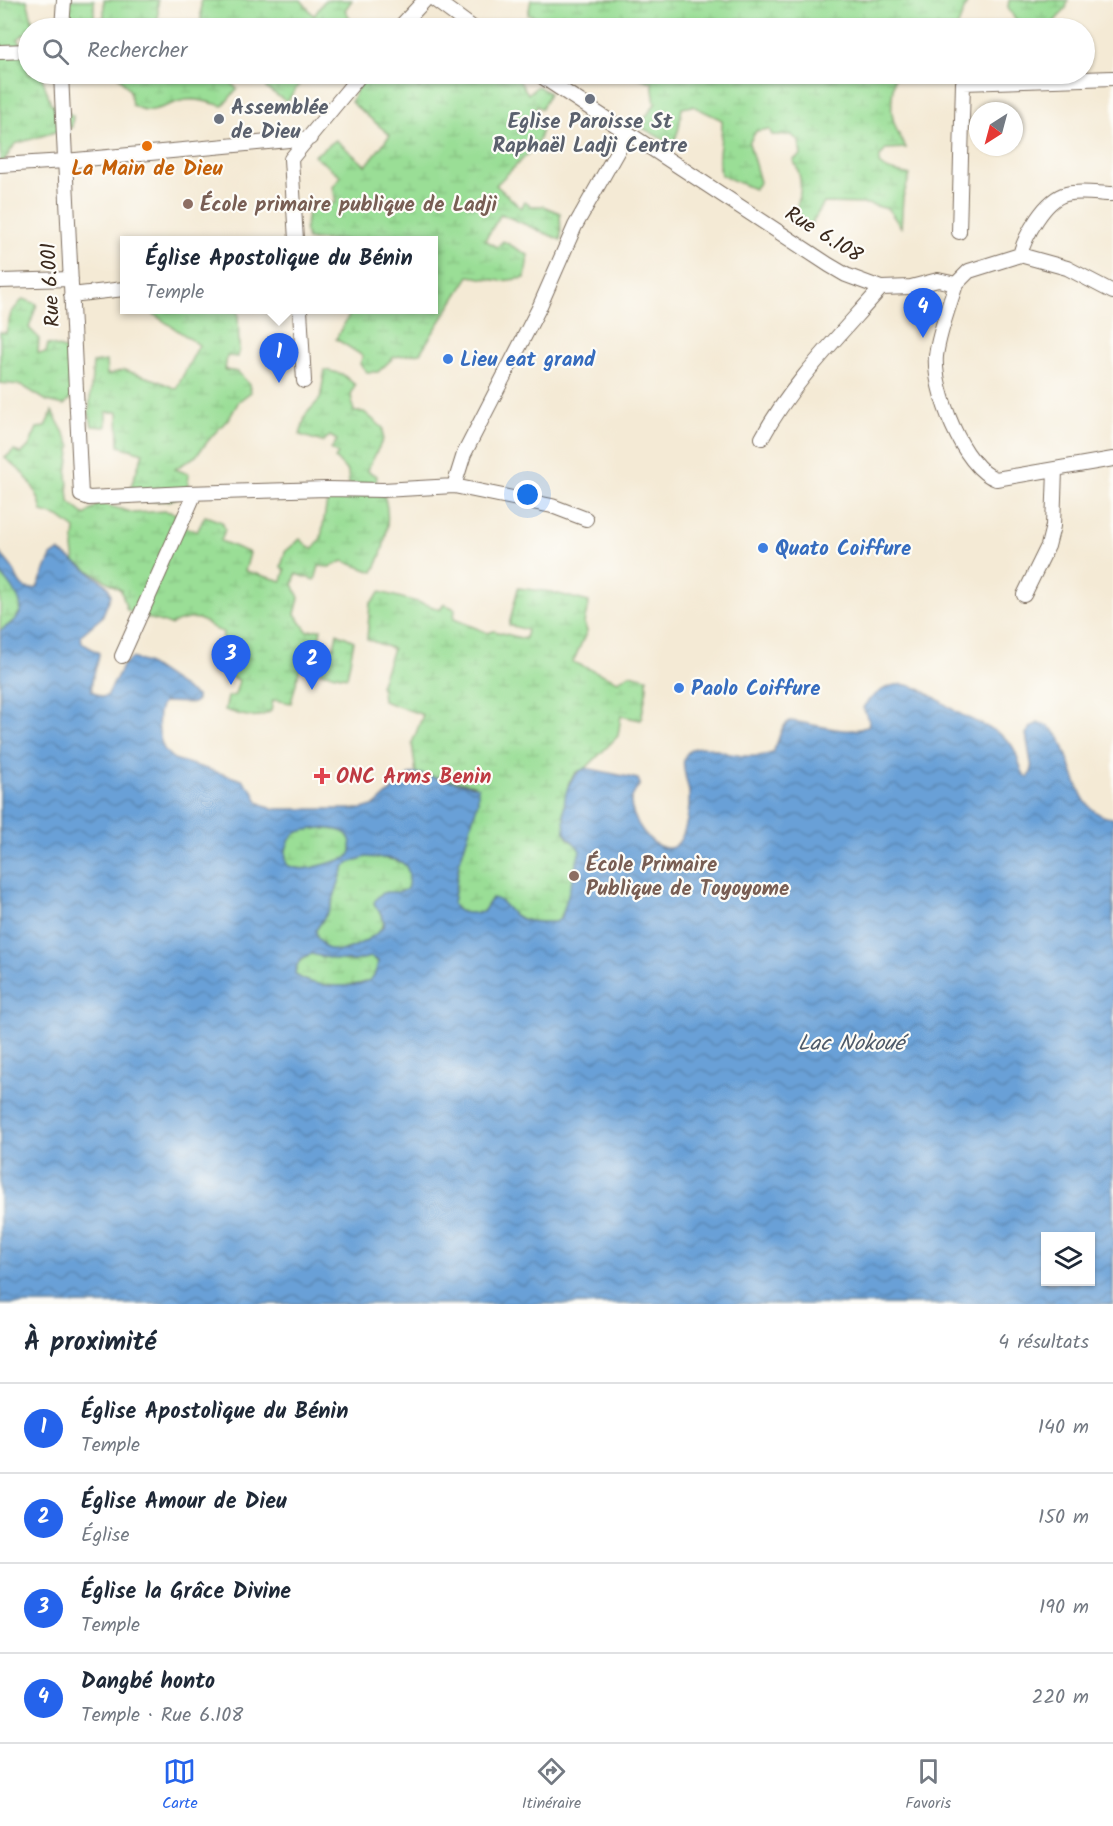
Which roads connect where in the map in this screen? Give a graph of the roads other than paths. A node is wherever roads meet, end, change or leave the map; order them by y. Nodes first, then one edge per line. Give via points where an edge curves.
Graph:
1 (64, 0) edge
2 (425, 0) edge
3 (435, 0) edge
4 (63, 18) edge
5 (408, 18) edge
6 (459, 18) edge
7 (18, 51) edge
8 (0, 52) edge
9 (1113, 78) edge
10 (1095, 79) edge
11 (61, 84) edge
12 (353, 84) edge
13 (553, 84) edge
14 (963, 84) edge
15 (627, 134) junction
16 (310, 138) junction
17 (65, 161) junction
18 (0, 165) edge
19 (1113, 194) edge
20 (959, 232) dead end
21 (296, 236) edge
22 (1020, 255) junction
23 (71, 279) junction
24 (0, 281) edge
25 (956, 284) junction
26 (881, 288) junction
27 (120, 289) edge
28 (1113, 292) edge
29 (71, 295) junction
30 (300, 314) edge
31 (304, 381) dead end
32 (762, 438) dead end
33 (1113, 459) edge
34 (1055, 470) junction
35 (454, 486) junction
36 (195, 493) junction
37 (586, 519) dead end
38 (1024, 595) dead end
39 (122, 656) dead end

1 - 4 street
2 - 5 street
3 - 6 street
7 - 8 street
9 - 10 street
11 - 17 street, Rue 6.001
12 - 16 street
13 - 15 street, Rue 6.108
14 - 20 street
15 - 26 street, Rue 6.108 via 829,265
15 - 35 street via 575,226 539,308 464,454
16 - 17 street
16 - 21 street via 291,159
17 - 18 street
17 - 23 street, Rue 6.001
19 - 22 street via 1074,193 1057,198 1036,222
22 - 25 street via 969,271
22 - 28 street via 1067,268
23 - 24 street
23 - 29 street, Rue 6.001
25 - 26 street, Rue 6.108 via 938,280 911,287
25 - 34 street via 936,358 949,421 979,470 987,476 996,479
26 - 32 street via 817,361
27 - 29 street
29 - 36 street, Rue 6.001 via 81,495 89,498
30 - 31 street
33 - 34 street
34 - 38 street via 1053,526 1048,546
35 - 36 street
35 - 37 street via 544,504
36 - 39 street

